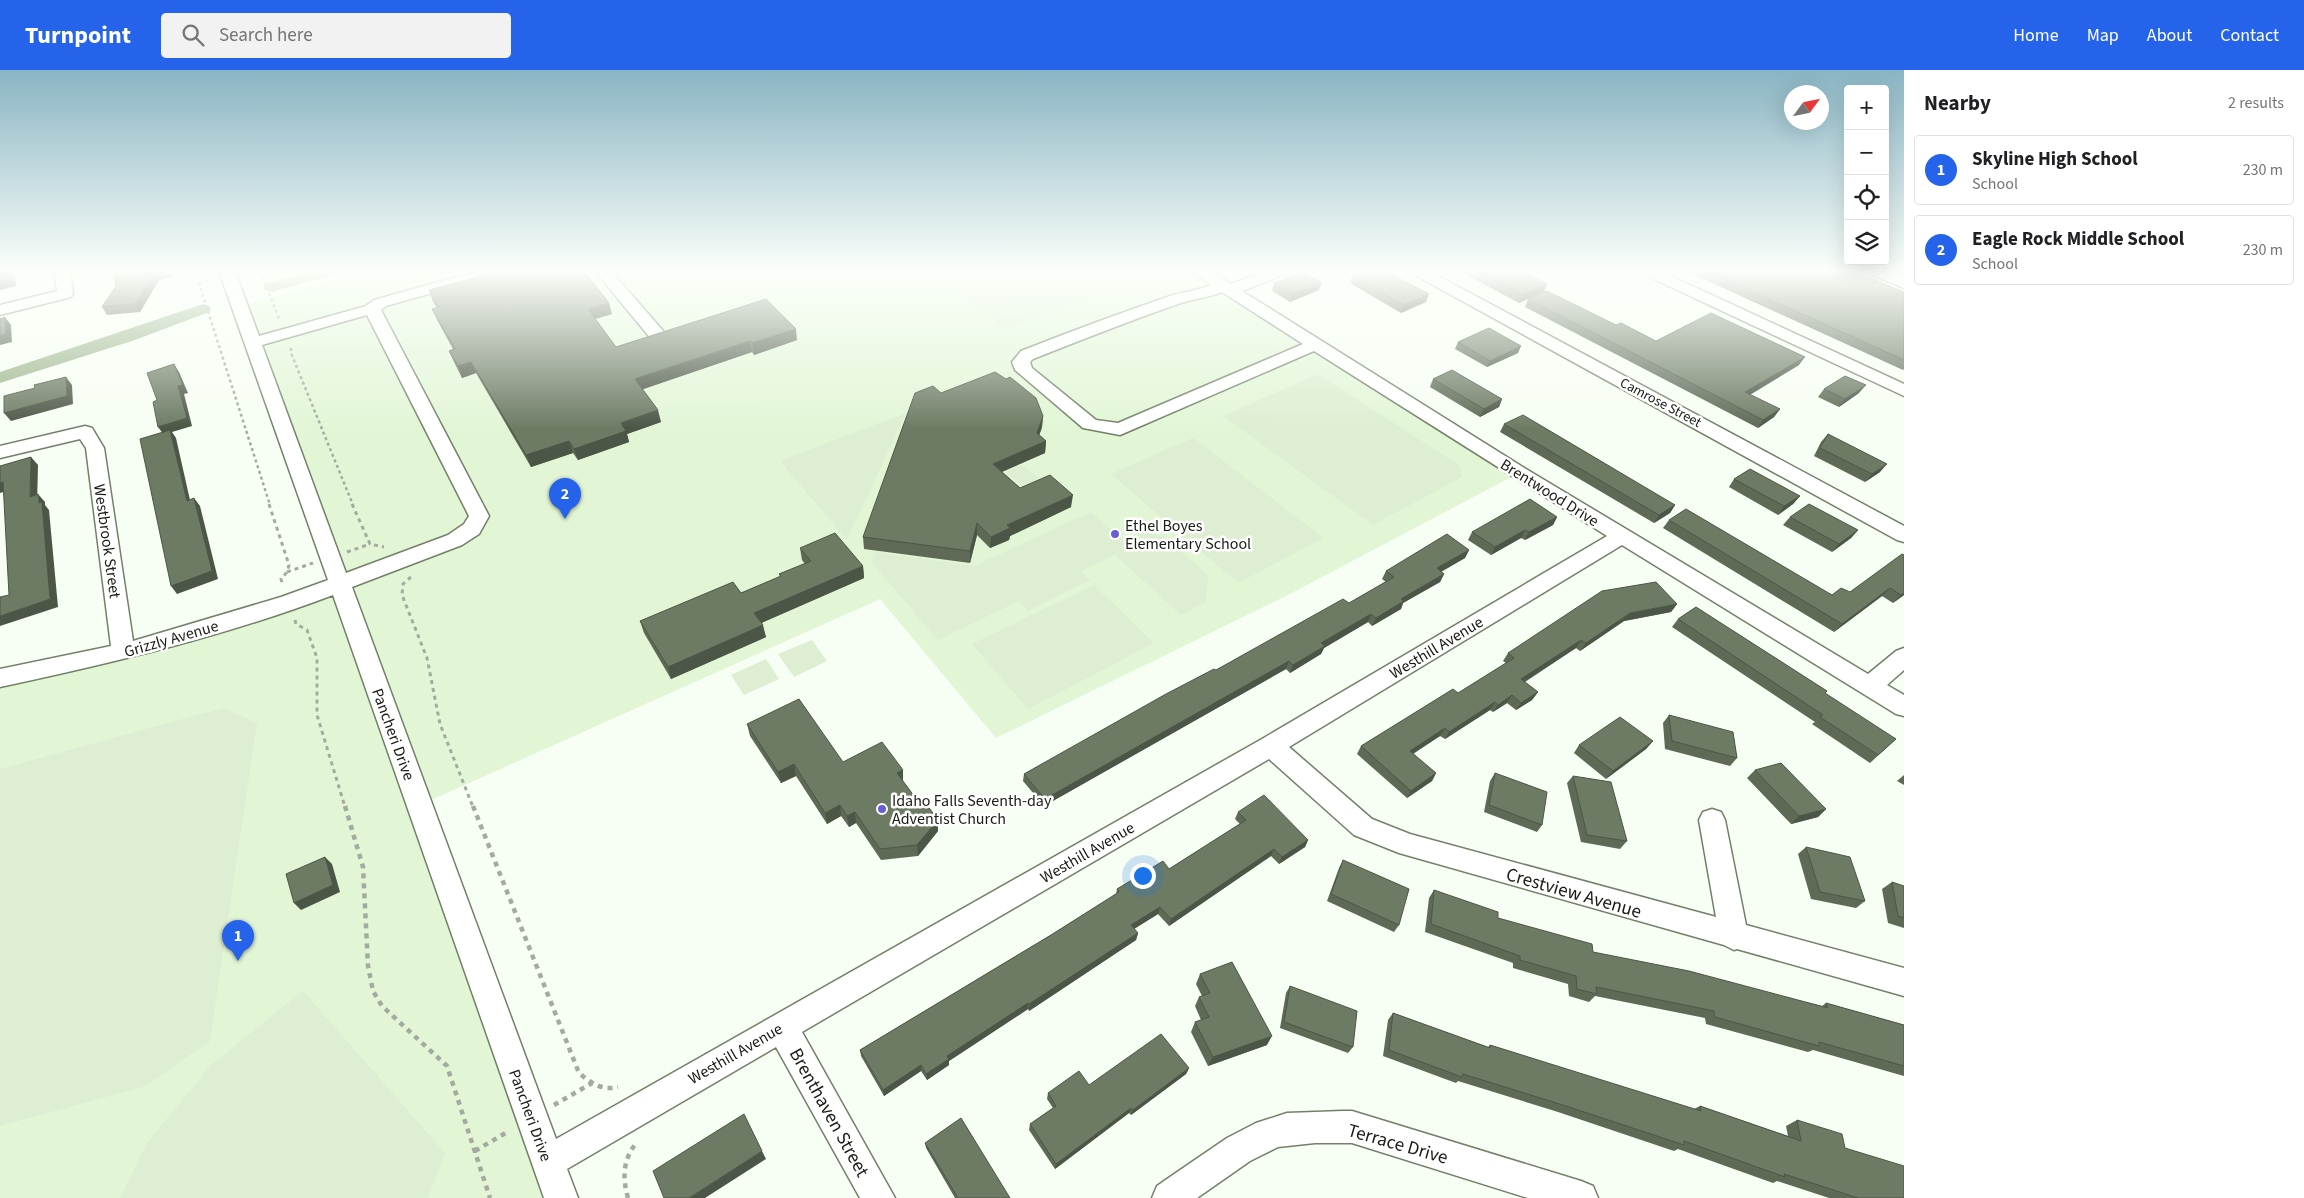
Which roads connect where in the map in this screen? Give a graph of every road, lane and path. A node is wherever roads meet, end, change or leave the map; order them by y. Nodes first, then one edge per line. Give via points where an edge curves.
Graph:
1 (213, 324) edge
2 (246, 324) edge
3 (320, 324) edge
4 (380, 324) edge
5 (648, 324) edge
6 (1106, 324) edge
7 (1284, 324) edge
8 (1515, 324) edge
9 (1760, 324) edge
10 (312, 326) joint
11 (658, 336) edge
12 (252, 342) junction
13 (1316, 344) junction
14 (291, 352) dead end
15 (1904, 391) edge
16 (0, 452) edge
17 (1904, 535) edge
18 (1622, 536) junction
19 (366, 538) dead end
20 (414, 576) dead end
21 (281, 579) dead end
22 (339, 584) junction
23 (296, 624) dead end
24 (123, 652) junction
25 (1904, 657) edge
26 (0, 678) edge
27 (1870, 686) junction
28 (1904, 707) edge
29 (1271, 746) junction
30 (1712, 820) dead end
31 (1734, 936) junction
32 (1904, 982) edge
33 (782, 1027) junction
34 (618, 1088) dead end
35 (639, 1140) dead end
36 (548, 1162) junction
37 (490, 1198) edge
38 (561, 1198) edge
39 (628, 1198) edge
40 (878, 1198) edge
41 (1169, 1198) edge
42 (1581, 1198) edge

1 - 21 path via 289,565
2 - 12 street, Pancheri Drive
3 - 10 street
4 - 22 street, Grizzly Avenue via 479,516 472,529 455,540
5 - 11 street
6 - 13 street via 1027,355 1021,362 1024,370 1090,424 1106,428 1120,429
7 - 13 street, Brentwood Drive
8 - 17 street, Camrose Street
9 - 15 street
10 - 12 street
12 - 22 street, Pancheri Drive
13 - 18 street, Brentwood Drive
14 - 19 path
16 - 24 street, Westbrook Street via 85,432 95,448
18 - 27 street, Brentwood Drive
18 - 29 street, Westhill Avenue
20 - 34 path via 403,584 402,596 427,658 440,724 464,787 579,1073 588,1082 610,1090
22 - 24 street, Grizzly Avenue via 289,603
22 - 36 street, Pancheri Drive
23 - 37 path via 307,630 317,658 317,715 363,866 372,991 382,1006 447,1066
24 - 26 street, Grizzly Avenue
25 - 27 street
27 - 28 street, Brentwood Drive
29 - 31 street, Crestview Avenue via 1363,827 1408,845
29 - 33 street, Westhill Avenue
30 - 31 street
31 - 32 street, Crestview Avenue
33 - 36 street, Westhill Avenue
33 - 40 street, Brenthaven Street
35 - 39 path via 630,1149 624,1167
36 - 38 street, Pancheri Drive
41 - 42 street, Terrace Drive via 1253,1142 1276,1131 1320,1126 1352,1127

